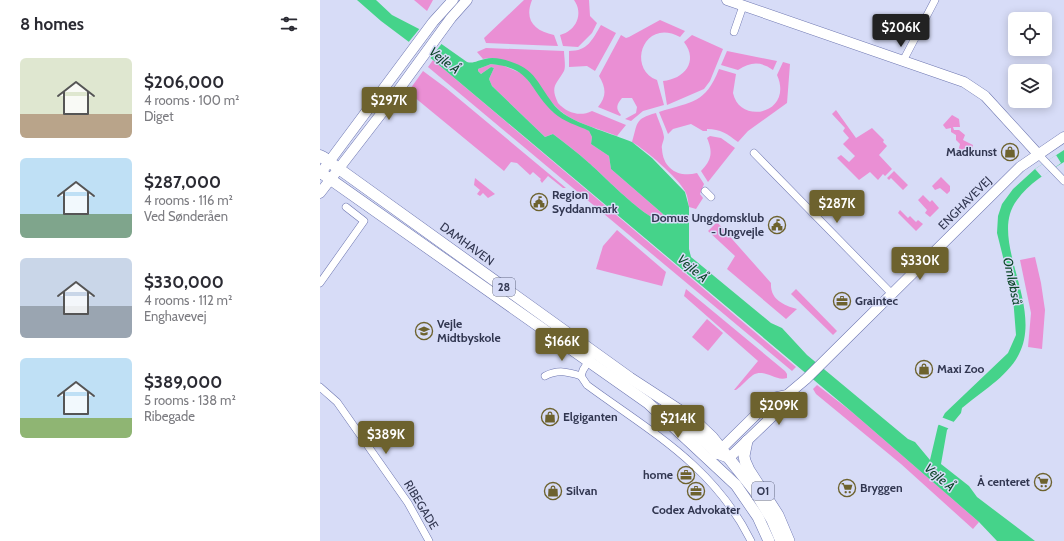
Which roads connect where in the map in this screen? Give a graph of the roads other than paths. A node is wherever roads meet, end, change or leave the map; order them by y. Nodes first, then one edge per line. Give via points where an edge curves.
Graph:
1 (453, 0) edge
2 (467, 0) edge
3 (727, 0) edge
4 (935, 0) edge
5 (743, 6) junction
6 (734, 32) dead end
7 (903, 61) junction
8 (1064, 137) edge
9 (754, 153) dead end
10 (1038, 154) junction
11 (324, 159) edge
12 (338, 168) junction
13 (320, 173) edge
14 (330, 180) junction
15 (1064, 181) edge
16 (704, 191) dead end
17 (320, 193) edge
18 (711, 197) dead end
19 (346, 207) dead end
20 (320, 283) edge
21 (892, 294) junction
22 (592, 357) junction
23 (546, 376) dead end
24 (581, 376) junction
25 (320, 387) edge
26 (787, 395) junction
27 (747, 441) junction
28 (716, 454) junction
29 (729, 458) junction
30 (429, 541) edge
31 (751, 541) edge
32 (769, 541) edge
33 (782, 541) edge
34 (789, 541) edge

1 - 11 main road
2 - 12 main road
3 - 5 main road
4 - 7 street
5 - 6 street
5 - 7 main road
7 - 10 main road via 974,87
8 - 10 main road, ENGHAVEVEJ
9 - 21 street
10 - 15 street
10 - 21 main road, ENGHAVEVEJ via 1020,168
11 - 12 main road, DAMHAVEN / 28
11 - 13 main road
12 - 14 main road
12 - 22 main road, DAMHAVEN / 28
13 - 14 main road, DAMHAVEN / 28
14 - 17 main road
14 - 22 main road, DAMHAVEN / 28
16 - 18 street
19 - 20 street via 364,220
21 - 26 main road, ENGHAVEVEJ via 825,362
22 - 24 street
22 - 28 main road, DAMHAVEN / 28
22 - 28 main road, DAMHAVEN / 28 via 693,419 712,437
23 - 24 street via 552,372 566,371
24 - 31 street via 587,385 690,460 712,481
25 - 30 street, RIBEGADE via 336,402 408,502
26 - 27 main road, ENGHAVEVEJ via 782,407
26 - 28 main road, ENGHAVEVEJ via 773,398
27 - 29 main road, ENGHAVEVEJ
27 - 34 main road, O1 via 745,461 778,515
28 - 29 main road, DAMHAVEN / 28
28 - 32 main road, DAMHAVEN / 28 via 748,501
29 - 33 main road, DAMHAVEN / 28 via 763,503

